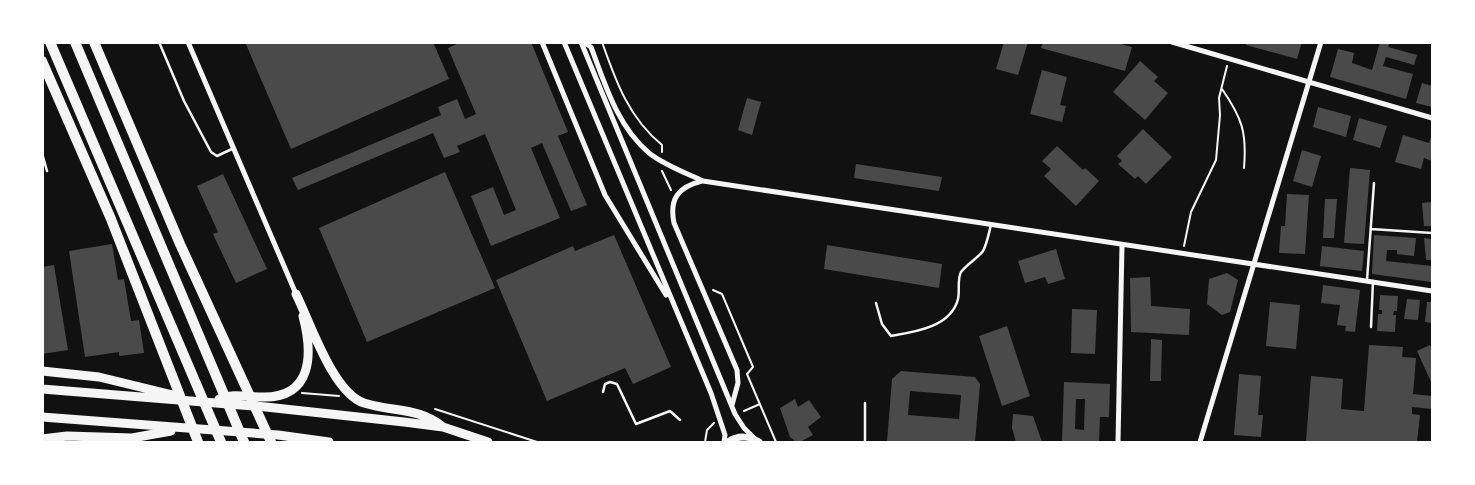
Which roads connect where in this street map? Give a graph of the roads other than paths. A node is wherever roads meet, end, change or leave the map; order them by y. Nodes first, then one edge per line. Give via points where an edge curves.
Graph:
1 (50, 42) edge
2 (75, 42) edge
3 (94, 42) edge
4 (160, 42) edge
5 (188, 42) edge
6 (542, 42) edge
7 (564, 42) edge
8 (582, 42) edge
9 (1172, 42) edge
10 (1321, 42) edge
11 (42, 61) edge
12 (1310, 82) junction
13 (1432, 118) edge
14 (234, 148) junction
15 (42, 153) edge
16 (47, 171) dead end
17 (703, 181) junction
18 (1374, 183) dead end
19 (991, 225) junction
20 (1371, 229) junction
21 (1432, 233) edge
22 (1122, 245) junction
23 (1253, 263) junction
24 (1370, 281) junction
25 (1432, 290) edge
26 (296, 294) junction
27 (876, 302) dead end
28 (675, 310) junction
29 (1371, 327) dead end
30 (42, 371) edge
31 (42, 390) edge
32 (603, 392) dead end
33 (170, 397) junction
34 (213, 403) junction
35 (866, 403) dead end
36 (732, 405) junction
37 (42, 417) edge
38 (680, 420) dead end
39 (443, 427) junction
40 (184, 429) junction
41 (275, 439) edge
42 (131, 440) edge
43 (43, 441) edge
44 (198, 442) edge
45 (220, 442) edge
46 (244, 442) edge
47 (300, 442) edge
48 (329, 442) edge
49 (488, 442) edge
50 (724, 442) edge
51 (728, 442) edge
52 (758, 442) edge
53 (865, 442) edge
54 (1118, 442) edge
55 (1200, 442) edge

1 - 45 highway
2 - 46 highway
3 - 41 highway via 180,244
4 - 14 lane via 184,101 211,152 217,156
5 - 14 street
6 - 28 street via 606,195
7 - 28 street
8 - 17 street via 591,47 626,130 662,161
8 - 36 street
9 - 12 street
10 - 12 street
11 - 44 highway via 111,219
12 - 13 street
12 - 23 street
14 - 26 street
15 - 16 lane
17 - 19 street
17 - 36 street via 683,189 671,209 674,223 737,370 738,383
18 - 20 lane
19 - 22 street
19 - 27 lane via 983,251 960,274 956,307 943,321 915,332 891,336 882,324
20 - 21 lane
20 - 24 lane
22 - 23 street
22 - 54 street
23 - 24 street
23 - 55 street
24 - 25 street
24 - 29 lane
26 - 34 highway via 307,337 308,363 292,390 262,398 232,396
26 - 39 highway via 337,378 351,396 362,402 430,416
28 - 50 street via 710,393 725,435
30 - 33 highway via 99,377
31 - 33 highway
32 - 38 lane via 605,384 617,384 636,424 670,411
33 - 34 highway
34 - 39 highway
35 - 53 lane
36 - 52 street via 744,428
37 - 40 highway
39 - 49 highway
40 - 41 highway
40 - 42 highway
41 - 47 highway
41 - 48 highway
42 - 43 highway via 67,436
51 - 52 street via 740,437

